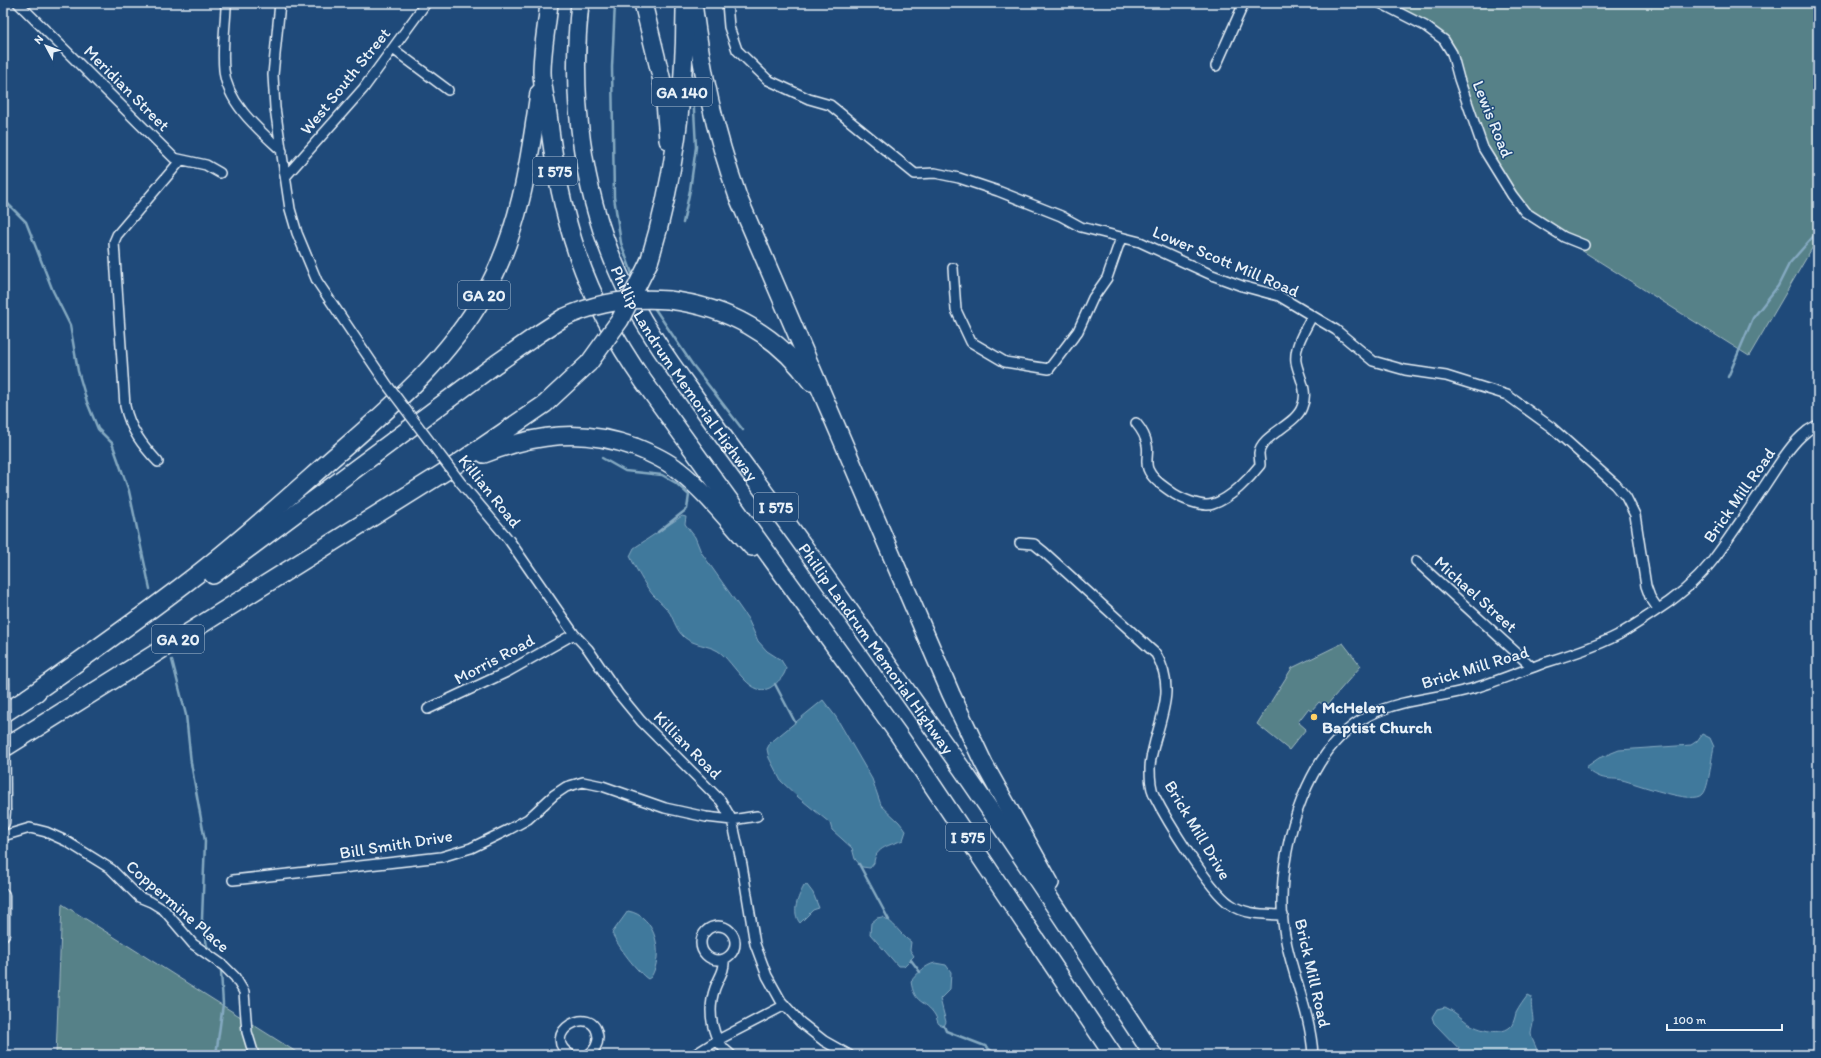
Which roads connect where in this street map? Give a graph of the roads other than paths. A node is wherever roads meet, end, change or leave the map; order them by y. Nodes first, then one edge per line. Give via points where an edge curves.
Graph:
1 (18, 3) edge
2 (225, 3) edge
3 (280, 3) edge
4 (414, 3) edge
5 (549, 3) edge
6 (580, 3) edge
7 (643, 3) edge
8 (685, 3) edge
9 (693, 3) edge
10 (727, 3) edge
11 (1244, 3) edge
12 (1380, 3) edge
13 (424, 6) edge
14 (393, 49) junction
15 (1216, 66) dead end
16 (542, 73) junction
17 (448, 90) dead end
18 (282, 151) junction
19 (181, 160) junction
20 (220, 173) dead end
21 (286, 176) junction
22 (669, 180) junction
23 (1121, 238) junction
24 (1584, 244) dead end
25 (953, 268) dead end
26 (1312, 316) junction
27 (825, 402) junction
28 (1136, 423) dead end
29 (1818, 425) edge
30 (158, 462) dead end
31 (454, 466) junction
32 (1020, 543) dead end
33 (1416, 561) dead end
34 (1658, 609) junction
35 (817, 622) junction
36 (574, 634) junction
37 (1532, 667) junction
38 (3, 670) edge
39 (3, 678) edge
40 (27, 698) junction
41 (428, 709) dead end
42 (3, 714) edge
43 (3, 749) edge
44 (757, 816) dead end
45 (3, 817) edge
46 (732, 820) junction
47 (3, 836) edge
48 (233, 880) dead end
49 (3, 895) edge
50 (1282, 915) junction
51 (3, 934) edge
52 (724, 959) dead end
53 (1094, 967) junction
54 (785, 1005) junction
55 (718, 1040) junction
56 (254, 1055) edge
57 (571, 1055) edge
58 (588, 1055) edge
59 (694, 1055) edge
60 (731, 1055) edge
61 (849, 1055) edge
62 (1113, 1055) edge
63 (1153, 1055) edge
64 (1313, 1055) edge

1 - 19 street, Meridian Street via 174,158
2 - 18 street via 224,70 230,93 256,127
3 - 18 street, Killian Road via 273,74
4 - 13 street
5 - 16 highway, Phillip Landrum Memorial Highway / I 575
6 - 53 highway, Phillip Landrum Memorial Highway / I 575 via 577,82 580,136 586,170 607,244 634,305 681,378 773,502 933,728
7 - 22 highway, GA 20 via 664,89
8 - 22 highway, GA 140 via 683,86
9 - 27 highway via 701,63 721,147 738,197
10 - 23 street, Lower Scott Mill Road via 729,27 738,50 768,80 809,99 830,105 915,174 935,173 965,180 1005,193 1081,227
11 - 15 street
12 - 24 street, Lewis Road via 1425,26 1444,40 1452,53 1483,148 1512,195 1525,212 1564,237
13 - 14 street, West South Street
14 - 17 street
14 - 21 street, West South Street via 363,89
16 - 35 highway, Phillip Landrum Memorial Highway / I 575 via 551,150 562,200 580,266 606,322 644,382
16 - 40 highway, GA 20 via 530,162 516,219 484,294 454,341 394,405 224,553 164,600
18 - 21 street, Killian Road
19 - 20 street via 206,165
19 - 30 street via 117,235 114,242 125,406 128,421
21 - 36 street, Killian Road, bridge via 290,209 297,234 308,262 329,301 388,386 461,483 509,540
22 - 31 highway, GA 20, bridge via 649,262 620,320 589,363 545,404
23 - 25 street via 1107,278 1093,298 1078,331 1049,369 1005,362 971,342 956,310
23 - 26 street, Lower Scott Mill Road via 1140,242 1212,275 1279,296
26 - 28 street via 1297,345 1296,361 1305,392 1302,408 1263,444 1259,452 1260,465 1232,492 1212,504 1193,503 1173,494 1157,482 1148,470 1148,445
26 - 34 street, Lower Scott Mill Road via 1347,338 1373,361 1405,370 1446,376 1507,395 1551,427 1616,485 1628,502 1635,515 1646,586
27 - 40 highway, bridge via 791,358 754,328 714,309 669,300 637,299 590,308 564,318 540,333 167,609
27 - 53 highway via 954,701 984,764
29 - 34 street, Brick Mill Road via 1807,430 1786,454 1723,548 1701,573 1672,600
31 - 35 highway via 507,445 553,435 598,437 640,449 677,468 699,488
31 - 43 highway, GA 20
32 - 50 street, Brick Mill Drive via 1034,544 1044,552 1156,654 1167,682 1165,705 1150,765 1150,780 1154,794 1218,894 1230,905 1241,910 1256,914
33 - 37 street, Michael Street
34 - 37 street, Brick Mill Road via 1611,638
35 - 62 highway, Phillip Landrum Memorial Highway / I 575 via 959,823
36 - 41 street, Morris Road via 507,672
36 - 46 street, Killian Road via 641,721 702,780 721,801
37 - 50 street, Brick Mill Road via 1455,694 1399,705 1371,714 1345,733 1323,757 1309,779 1294,821 1286,855
38 - 39 street
39 - 45 street, bridge
40 - 42 highway, GA 20
44 - 46 street
46 - 48 street, Bill Smith Drive via 665,808 583,782 566,787 528,819 508,830 472,848 441,857
46 - 54 street, Killian Road via 755,944 766,976
47 - 56 street, Coppermine Place via 30,828 60,838 111,869 139,897 164,910 192,944 224,966 242,986 249,1042
49 - 51 street
50 - 64 street, Brick Mill Road via 1287,948 1312,1034
52 - 55 street via 725,968 715,988 711,1005 711,1020
53 - 63 highway, Phillip Landrum Memorial Highway / I 575
54 - 55 street
54 - 61 street, Killian Road via 800,1022 824,1041
55 - 59 street
55 - 60 street via 723,1049
57 - 58 street via 562,1044 562,1032 570,1023 581,1021 592,1026 598,1036 596,1048

